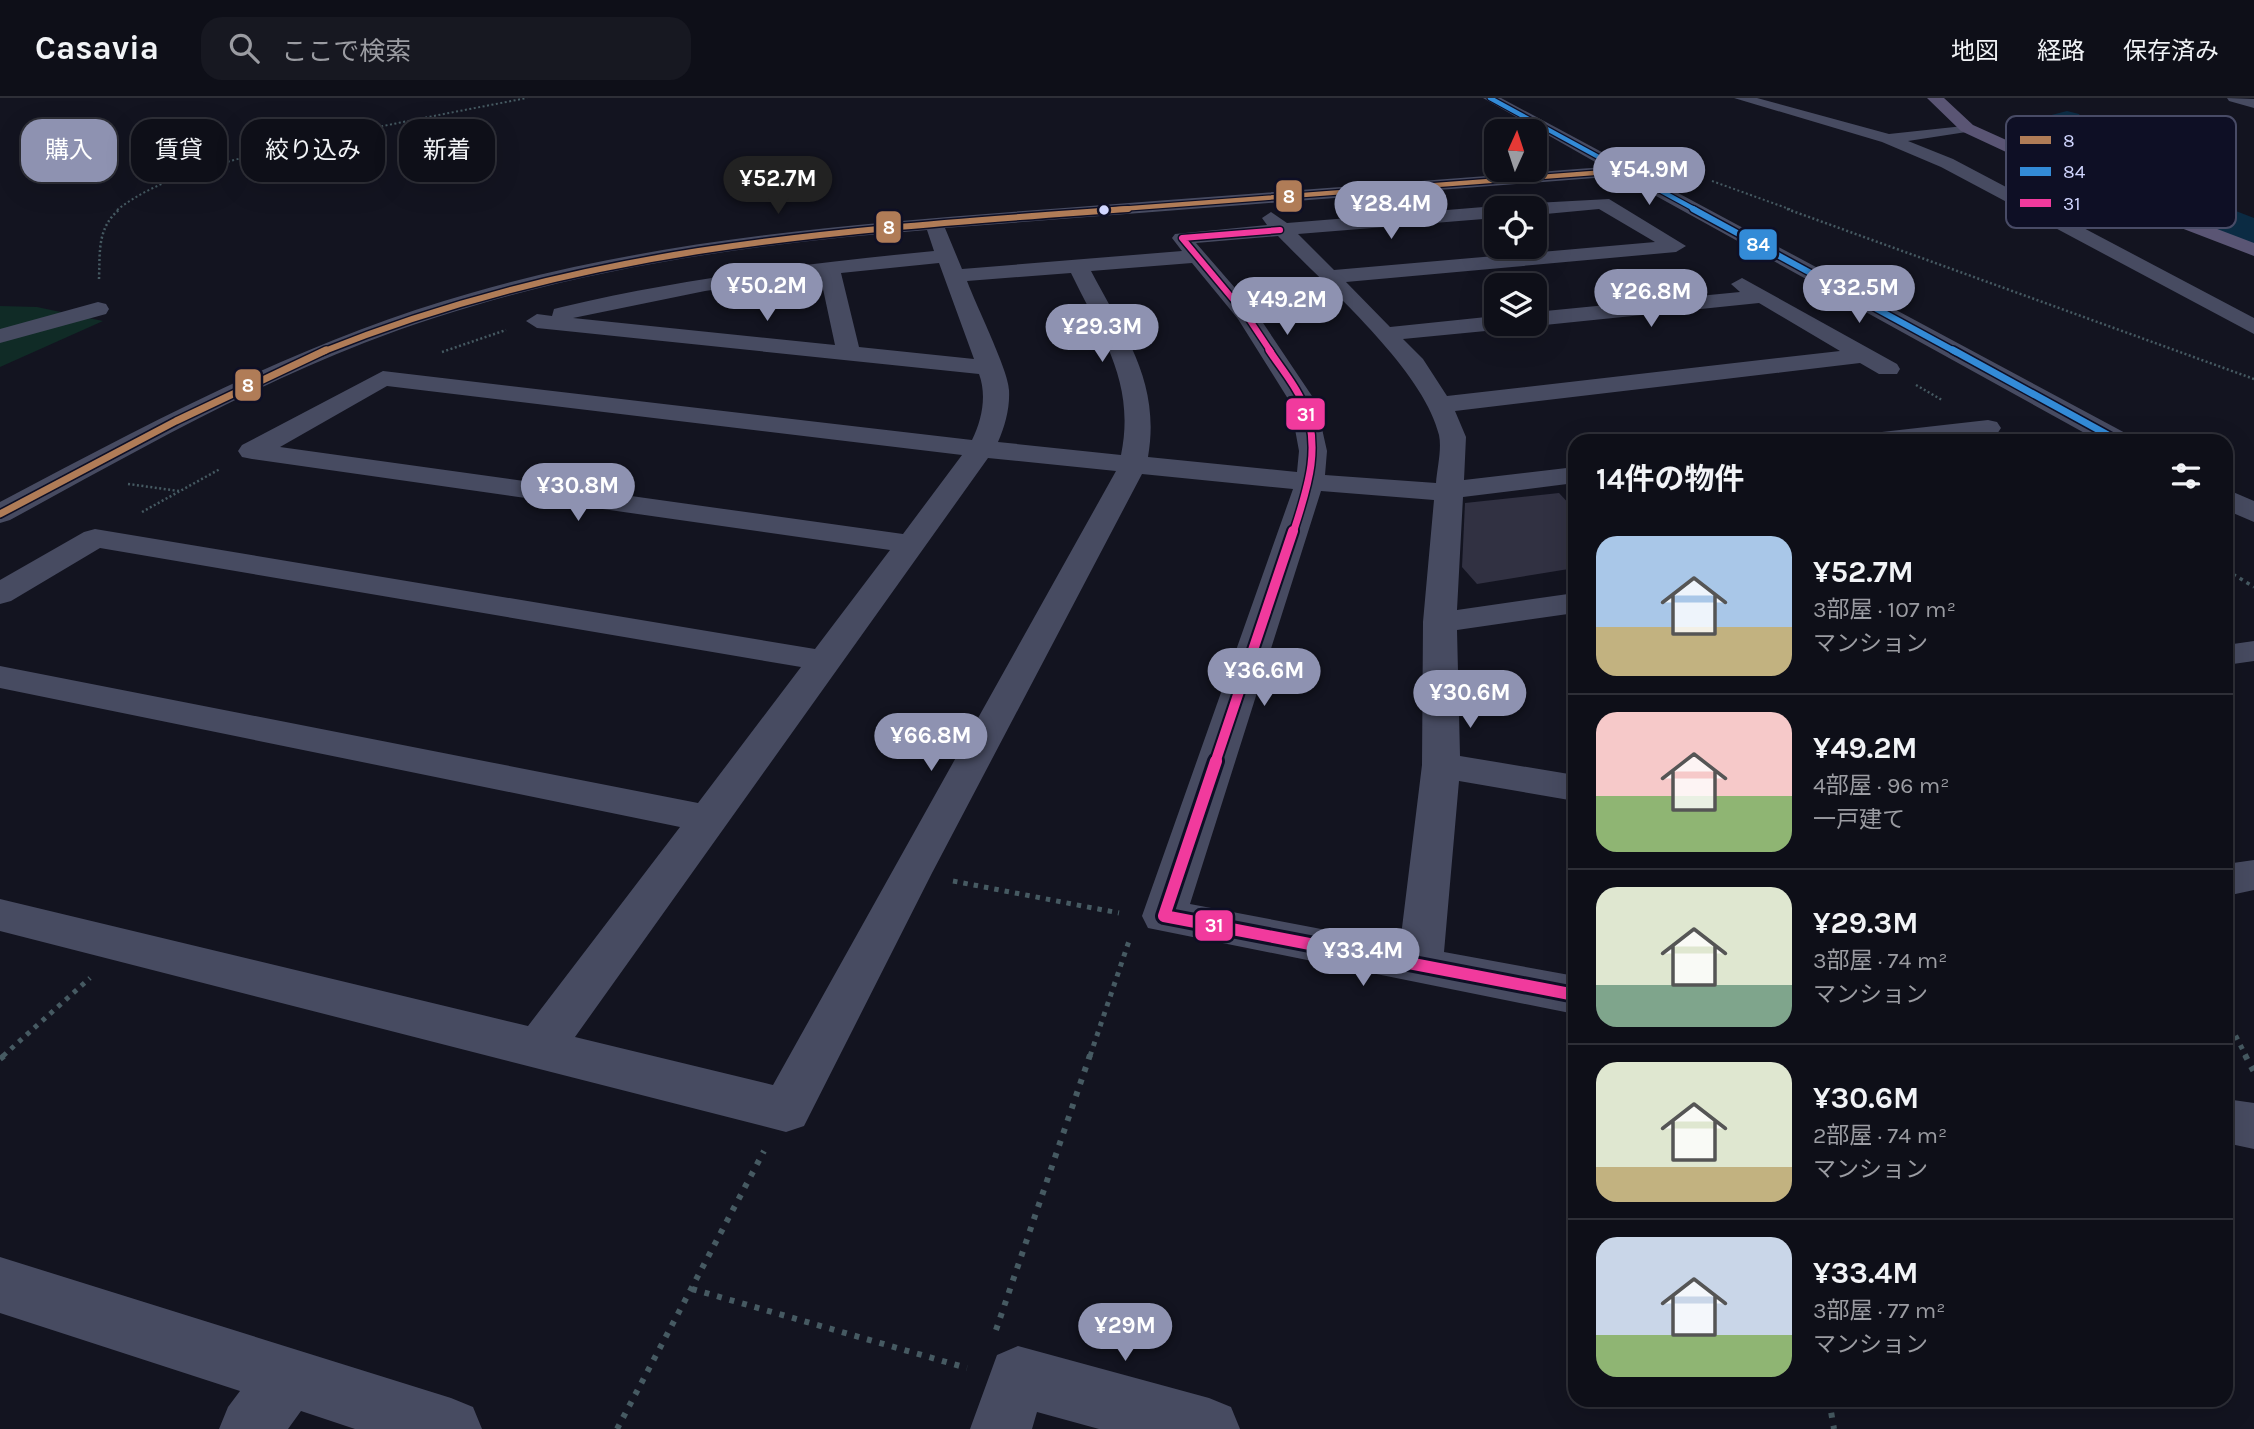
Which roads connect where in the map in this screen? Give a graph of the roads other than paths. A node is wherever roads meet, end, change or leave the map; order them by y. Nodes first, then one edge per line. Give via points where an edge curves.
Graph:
1 (1490, 98) edge
2 (1934, 98) edge
3 (2234, 98) edge
4 (1735, 99) edge
5 (2254, 104) edge
6 (1967, 128) junction
7 (1888, 139) junction
8 (2006, 146) edge
9 (1620, 171) junction
10 (2006, 193) edge
11 (1251, 199) junction
12 (1547, 208) edge
13 (1484, 213) edge
14 (934, 224) junction
15 (2070, 228) edge
16 (2197, 228) edge
17 (1282, 230) junction
18 (2254, 250) edge
19 (1198, 256) junction
20 (1547, 258) edge
21 (1531, 259) edge
22 (1078, 265) junction
23 (951, 266) junction
24 (829, 267) junction
25 (1330, 277) junction
26 (1731, 278) dead end
27 (1762, 296) junction
28 (98, 309) road end
29 (1547, 318) edge
30 (1484, 324) edge
31 (2254, 327) edge
32 (1388, 334) junction
33 (0, 336) edge
34 (849, 354) junction
35 (1865, 355) junction
36 (992, 368) junction
37 (1888, 369) road end
38 (1440, 405) junction
39 (1962, 412) road end
40 (1999, 434) edge
41 (2106, 434) edge
42 (981, 449) junction
43 (1133, 465) junction
44 (1568, 476) edge
45 (1310, 482) junction
46 (1451, 490) junction
47 (2233, 502) edge
48 (2254, 513) edge
49 (0, 514) edge
50 (911, 544) junction
51 (0, 594) edge
52 (1568, 604) edge
53 (1440, 622) junction
54 (2254, 651) edge
55 (2233, 654) edge
56 (825, 661) junction
57 (0, 677) edge
58 (1441, 765) junction
59 (1568, 787) edge
60 (709, 819) junction
61 (2254, 875) edge
62 (2233, 879) edge
63 (0, 915) edge
64 (1420, 965) junction
65 (1568, 994) edge
66 (539, 1049) junction
67 (2233, 1122) edge
68 (2254, 1126) edge
69 (0, 1285) edge
70 (289, 1377) junction
71 (1005, 1379) edge
72 (250, 1429) edge
73 (451, 1429) edge
74 (1209, 1429) edge

1 - 9 street
2 - 6 main road
3 - 5 street
4 - 7 street
6 - 7 street
6 - 8 main road
7 - 10 street
9 - 11 street
9 - 41 street
11 - 14 street
11 - 17 street
12 - 20 street via 1602,203 1676,246
13 - 17 street
14 - 23 street
14 - 49 street via 691,248 548,277 470,299 298,362
15 - 31 street
16 - 18 main road
17 - 19 street via 1182,238
17 - 25 street
19 - 22 street
19 - 45 street via 1247,316 1303,402 1313,451
21 - 25 street
22 - 23 street
22 - 43 street via 1119,345 1137,394 1140,432
23 - 24 street
23 - 36 street
24 - 34 street
24 - 34 street via 658,290 537,321
25 - 32 street
26 - 27 street
27 - 29 street
27 - 35 street
28 - 33 street
30 - 32 street
32 - 38 street via 1415,364
34 - 36 street
35 - 37 street
35 - 38 street
36 - 42 street via 998,388 992,426
38 - 46 street via 1453,436
39 - 40 street
42 - 43 street
42 - 50 street
42 - 50 street via 383,378 252,451
43 - 45 street
43 - 66 street via 786,1110
44 - 46 street
45 - 46 street
45 - 64 street via 1151,916
46 - 53 street
47 - 48 street
50 - 56 street
51 - 56 street via 95,538
52 - 53 street
53 - 58 street
54 - 55 street
56 - 60 street
57 - 60 street
58 - 59 street
58 - 64 street
60 - 66 street
61 - 62 street
63 - 66 street
64 - 65 street
67 - 68 street
69 - 70 street
70 - 72 street
70 - 73 street
71 - 74 street

